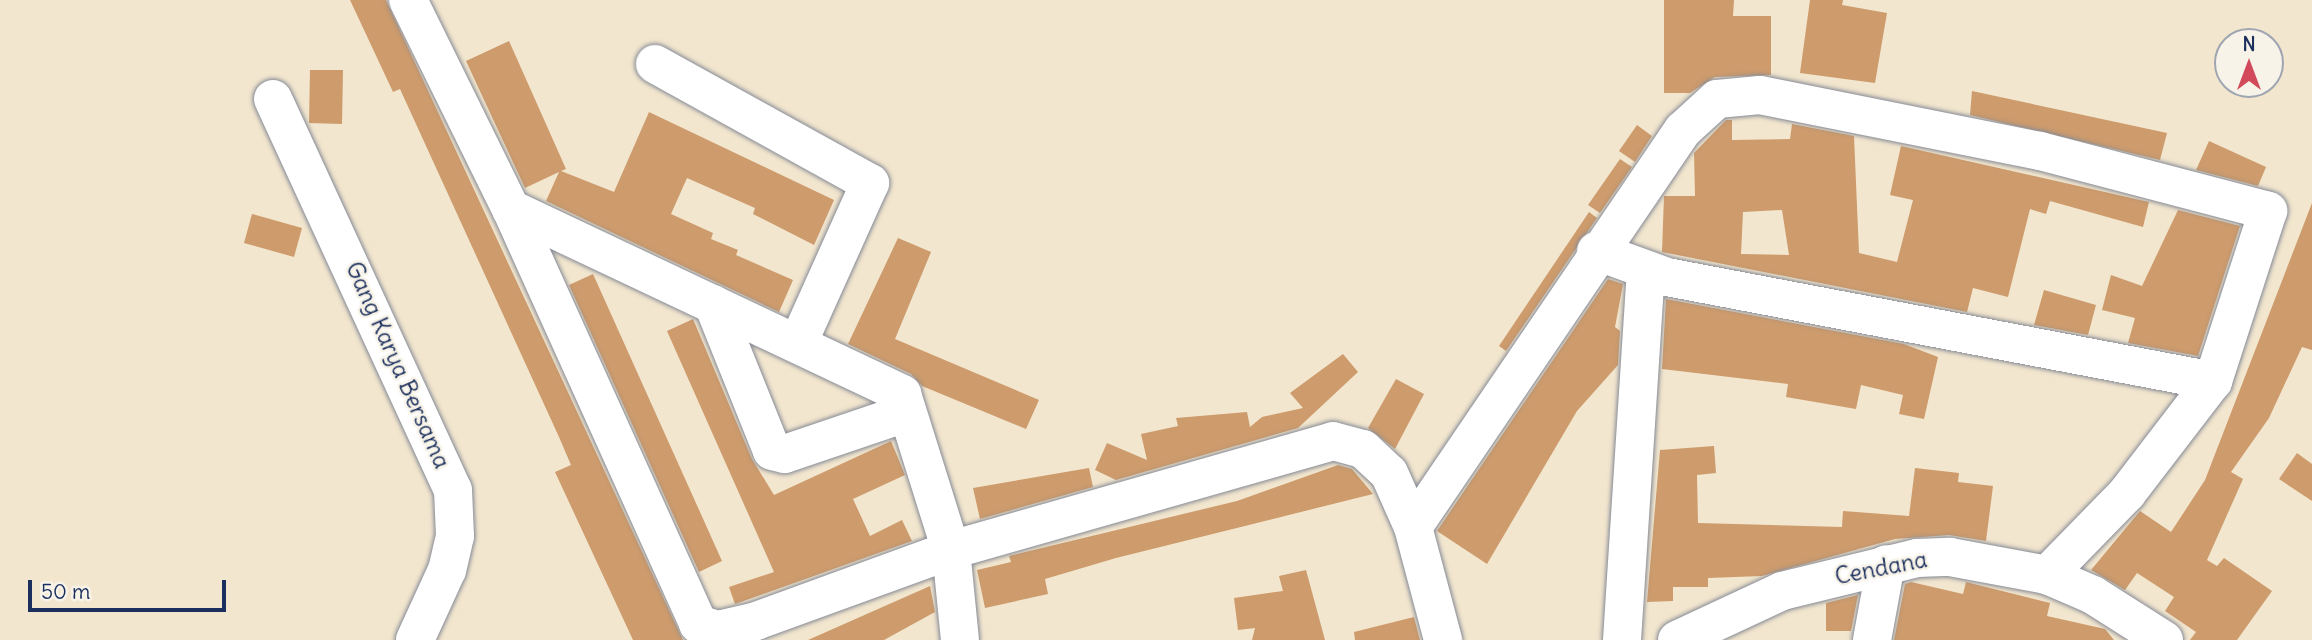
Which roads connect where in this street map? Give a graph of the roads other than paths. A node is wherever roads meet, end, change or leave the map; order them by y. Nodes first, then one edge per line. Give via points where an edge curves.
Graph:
1 (408, 0) edge
2 (655, 64) dead end
3 (273, 99) dead end
4 (511, 209) junction
5 (1596, 251) junction
6 (1646, 271) junction
7 (713, 304) junction
8 (798, 343) junction
9 (2213, 381) junction
10 (906, 413) junction
11 (1413, 527) junction
12 (951, 550) junction
13 (1885, 564) junction
14 (2046, 575) junction
15 (415, 640) edge
16 (960, 640) edge
17 (1443, 640) edge
18 (1622, 640) edge
19 (1677, 640) edge
20 (1872, 640) edge
21 (2164, 640) edge

1 - 4 street
2 - 8 street via 870,183
3 - 15 street, Gang Karya Bersama via 453,490 455,536 447,570
4 - 7 street
4 - 12 street via 698,624 718,630 756,621
5 - 6 street
5 - 9 street via 1706,107 1739,94 1805,101 2040,151 2268,211
5 - 11 street
6 - 9 street
6 - 18 street
7 - 8 street
7 - 10 street via 772,452 785,454
8 - 10 street via 899,392
9 - 14 street via 2127,493
10 - 12 street
11 - 12 street via 1378,460 1333,441
11 - 17 street
12 - 16 street
13 - 14 street, Cendana via 1950,556
13 - 19 street, Cendana via 1752,601
13 - 20 street
14 - 21 street, Cendana via 2093,595

